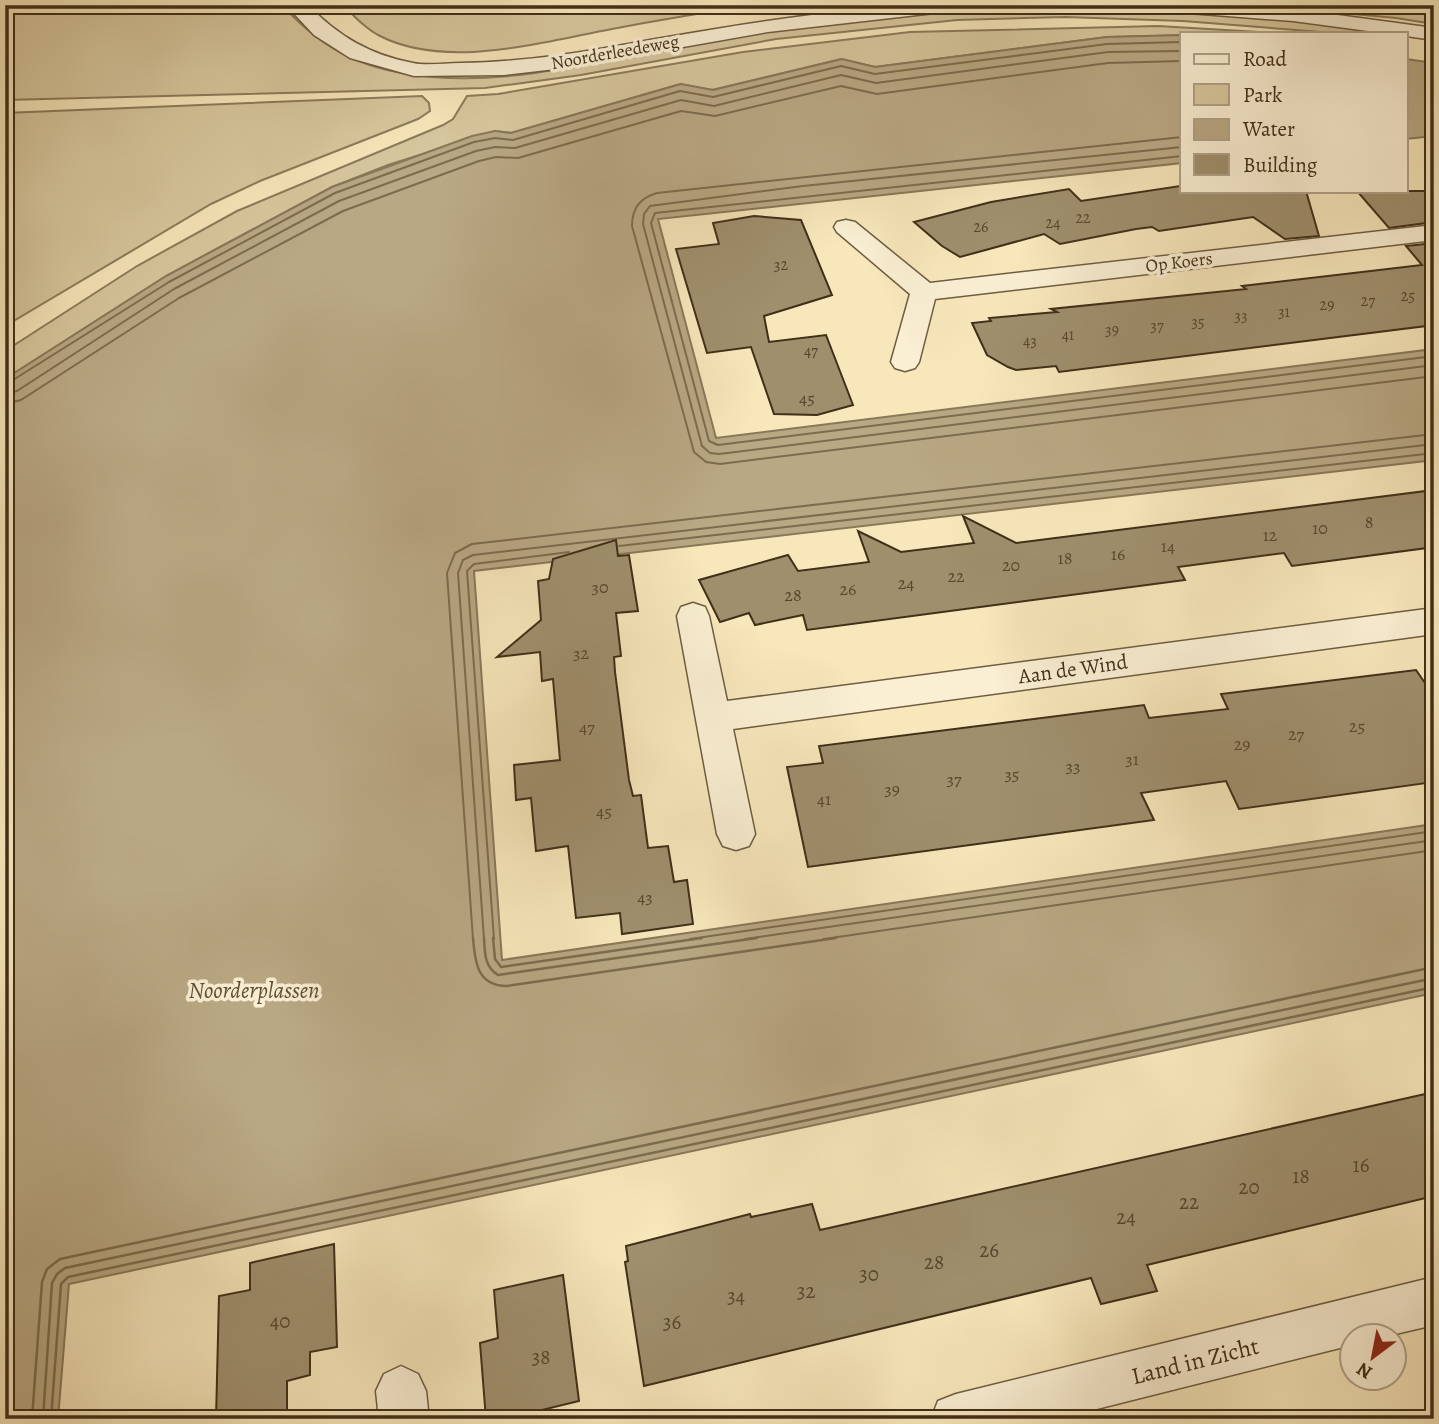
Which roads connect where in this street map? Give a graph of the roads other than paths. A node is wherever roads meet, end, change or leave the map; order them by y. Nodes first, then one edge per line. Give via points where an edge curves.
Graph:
1 (296, 5) edge
2 (952, 5) edge
3 (1163, 5) edge
4 (1434, 34) edge
5 (846, 227) dead end
6 (1434, 232) edge
7 (924, 292) junction
8 (905, 362) dead end
9 (693, 616) dead end
10 (1434, 621) edge
11 (713, 717) junction
12 (736, 834) dead end
13 (1434, 1301) edge
14 (956, 1419) edge

1 - 2 street, Noorderleedeweg via 321,31 357,54 414,69 504,69 768,26
3 - 4 street via 1293,15
5 - 7 street
6 - 7 street, Op Koers
7 - 8 street
9 - 11 street
10 - 11 street, Aan de Wind
11 - 12 street
13 - 14 street, Land in Zicht

